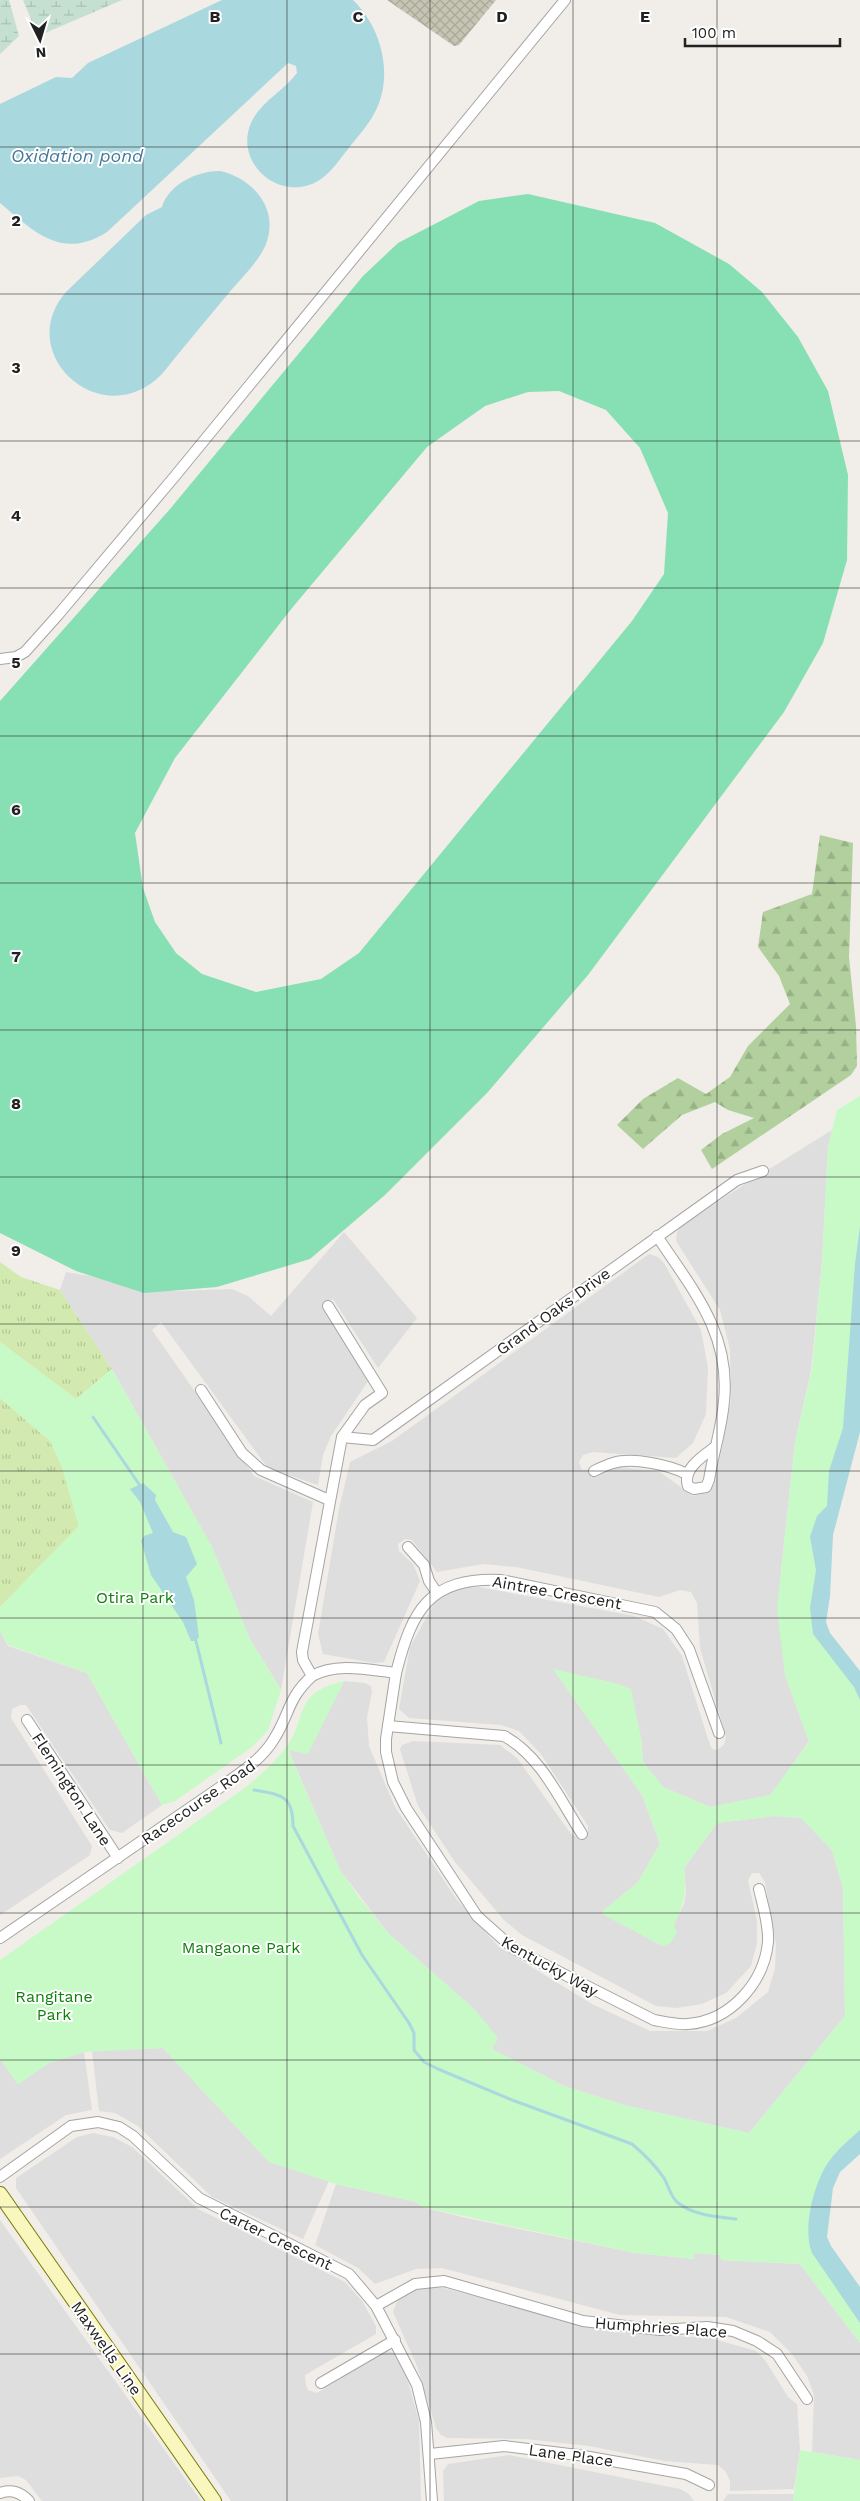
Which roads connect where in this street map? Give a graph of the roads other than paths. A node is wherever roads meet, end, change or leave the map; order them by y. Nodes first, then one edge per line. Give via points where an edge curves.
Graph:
1 (565, 0) edge
2 (0, 659) edge
3 (763, 1171) dead end
4 (657, 1236) junction
5 (328, 1306) dead end
6 (200, 1390) dead end
7 (342, 1437) junction
8 (714, 1447) junction
9 (594, 1471) dead end
10 (688, 1474) junction
11 (329, 1500) junction
12 (408, 1547) dead end
13 (437, 1593) junction
14 (396, 1673) junction
15 (312, 1676) junction
16 (27, 1720) dead end
17 (388, 1726) junction
18 (719, 1733) dead end
19 (582, 1834) dead end
20 (118, 1858) junction
21 (759, 1889) dead end
22 (0, 1938) edge
23 (0, 2177) edge
24 (0, 2194) edge
25 (376, 2306) junction
26 (395, 2340) junction
27 (321, 2383) dead end
28 (807, 2398) dead end
29 (430, 2454) junction
30 (709, 2485) dead end
31 (0, 2493) edge
32 (29, 2501) edge
33 (214, 2501) edge
34 (432, 2501) edge

1 - 2 street via 58,615 25,652
3 - 4 street, Grand Oaks Drive via 737,1180
4 - 7 street, Grand Oaks Drive via 373,1440
4 - 8 street via 702,1302 718,1340 723,1359 724,1402
5 - 7 street via 382,1393 365,1405
6 - 11 street via 242,1453 261,1470
7 - 11 street
8 - 10 street via 697,1460
8 - 10 street via 706,1486 694,1489 688,1486
9 - 10 street via 614,1462 644,1462
11 - 15 street via 302,1652
12 - 13 street via 424,1565
13 - 14 street, Aintree Crescent via 416,1614
13 - 18 street, Aintree Crescent via 481,1579 501,1580 655,1612 676,1629 689,1649
14 - 15 street via 344,1668 321,1671
14 - 17 street, Kentucky Way
15 - 20 street, Racecourse Road via 297,1691 275,1738 259,1758
16 - 20 street, Flemington Lane
17 - 19 street via 504,1736 519,1744 534,1759
17 - 21 street, Kentucky Way via 388,1768 398,1795 477,1916 514,1949 654,2020 689,2024 713,2017 742,1998 760,1972 768,1941
20 - 22 street, Racecourse Road
23 - 25 street, Carter Crescent via 71,2126 98,2122 119,2127 133,2136 198,2198 349,2274
24 - 33 main road, Maxwells Line
25 - 26 street, Carter Crescent
25 - 28 street, Humphries Place via 415,2284 444,2281 583,2321 660,2330 707,2327 733,2331 757,2341 776,2354
26 - 27 street
26 - 29 street, Carter Crescent via 416,2385
29 - 30 street, Lane Place via 504,2446 686,2474
29 - 34 street, Carter Crescent
31 - 32 street via 13,2491

